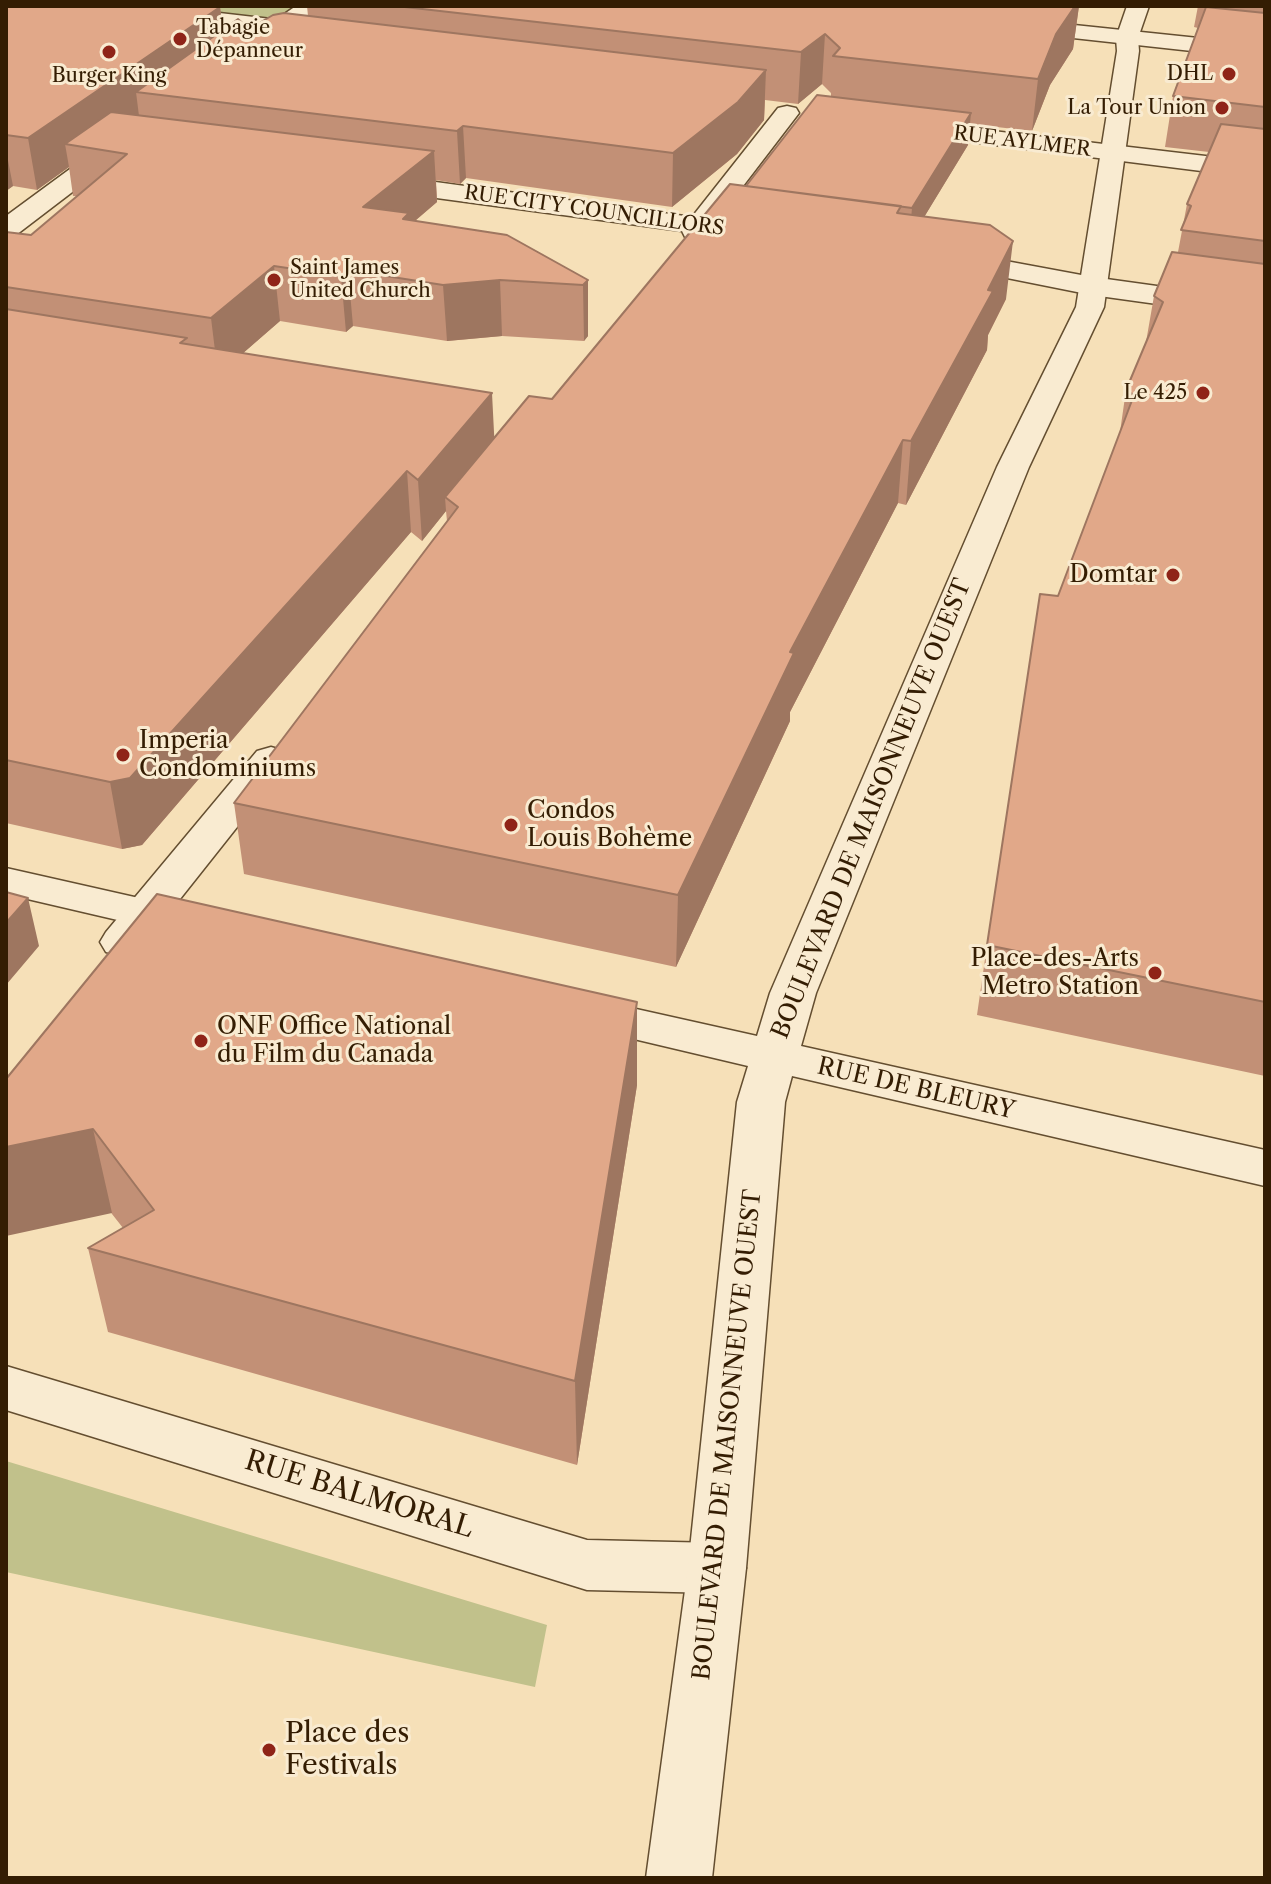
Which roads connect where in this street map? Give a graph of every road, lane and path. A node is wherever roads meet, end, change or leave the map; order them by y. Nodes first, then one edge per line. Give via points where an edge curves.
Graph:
1 (104, 6) edge
2 (310, 6) edge
3 (1138, 6) edge
4 (993, 24) edge
5 (1127, 38) junction
6 (282, 39) junction
7 (1265, 52) edge
8 (231, 62) edge
9 (787, 113) dead end
10 (881, 125) edge
11 (126, 146) edge
12 (1112, 153) junction
13 (1265, 171) edge
14 (351, 179) edge
15 (6, 229) edge
16 (747, 232) edge
17 (690, 237) junction
18 (930, 256) edge
19 (1092, 286) junction
20 (1265, 310) edge
21 (290, 736) edge
22 (6, 881) edge
23 (148, 913) junction
24 (231, 932) edge
25 (99, 970) edge
26 (536, 1002) edge
27 (772, 1057) junction
28 (1265, 1168) edge
29 (6, 1388) edge
30 (717, 1568) junction
31 (679, 1878) edge

1 - 6 street
2 - 6 street
3 - 5 street, BOULEVARD DE MAISONNEUVE OUEST
4 - 5 street
5 - 7 street
5 - 12 street, BOULEVARD DE MAISONNEUVE OUEST
6 - 8 street via 255,44
9 - 17 street
10 - 12 street, RUE AYLMER
11 - 15 street
12 - 13 street, RUE AYLMER
12 - 19 street, BOULEVARD DE MAISONNEUVE OUEST
14 - 17 street, RUE CITY COUNCILLORS
16 - 17 street, RUE CITY COUNCILLORS
18 - 19 street
19 - 20 street
19 - 27 street, BOULEVARD DE MAISONNEUVE OUEST via 1090,307 951,613 793,993
21 - 23 street
22 - 23 street
23 - 24 street
23 - 25 street
26 - 27 street, RUE DE BLEURY
27 - 28 street, RUE DE BLEURY
27 - 30 street, BOULEVARD DE MAISONNEUVE OUEST via 761,1102
29 - 30 street, RUE BALMORAL via 587,1565
30 - 31 street, BOULEVARD DE MAISONNEUVE OUEST

